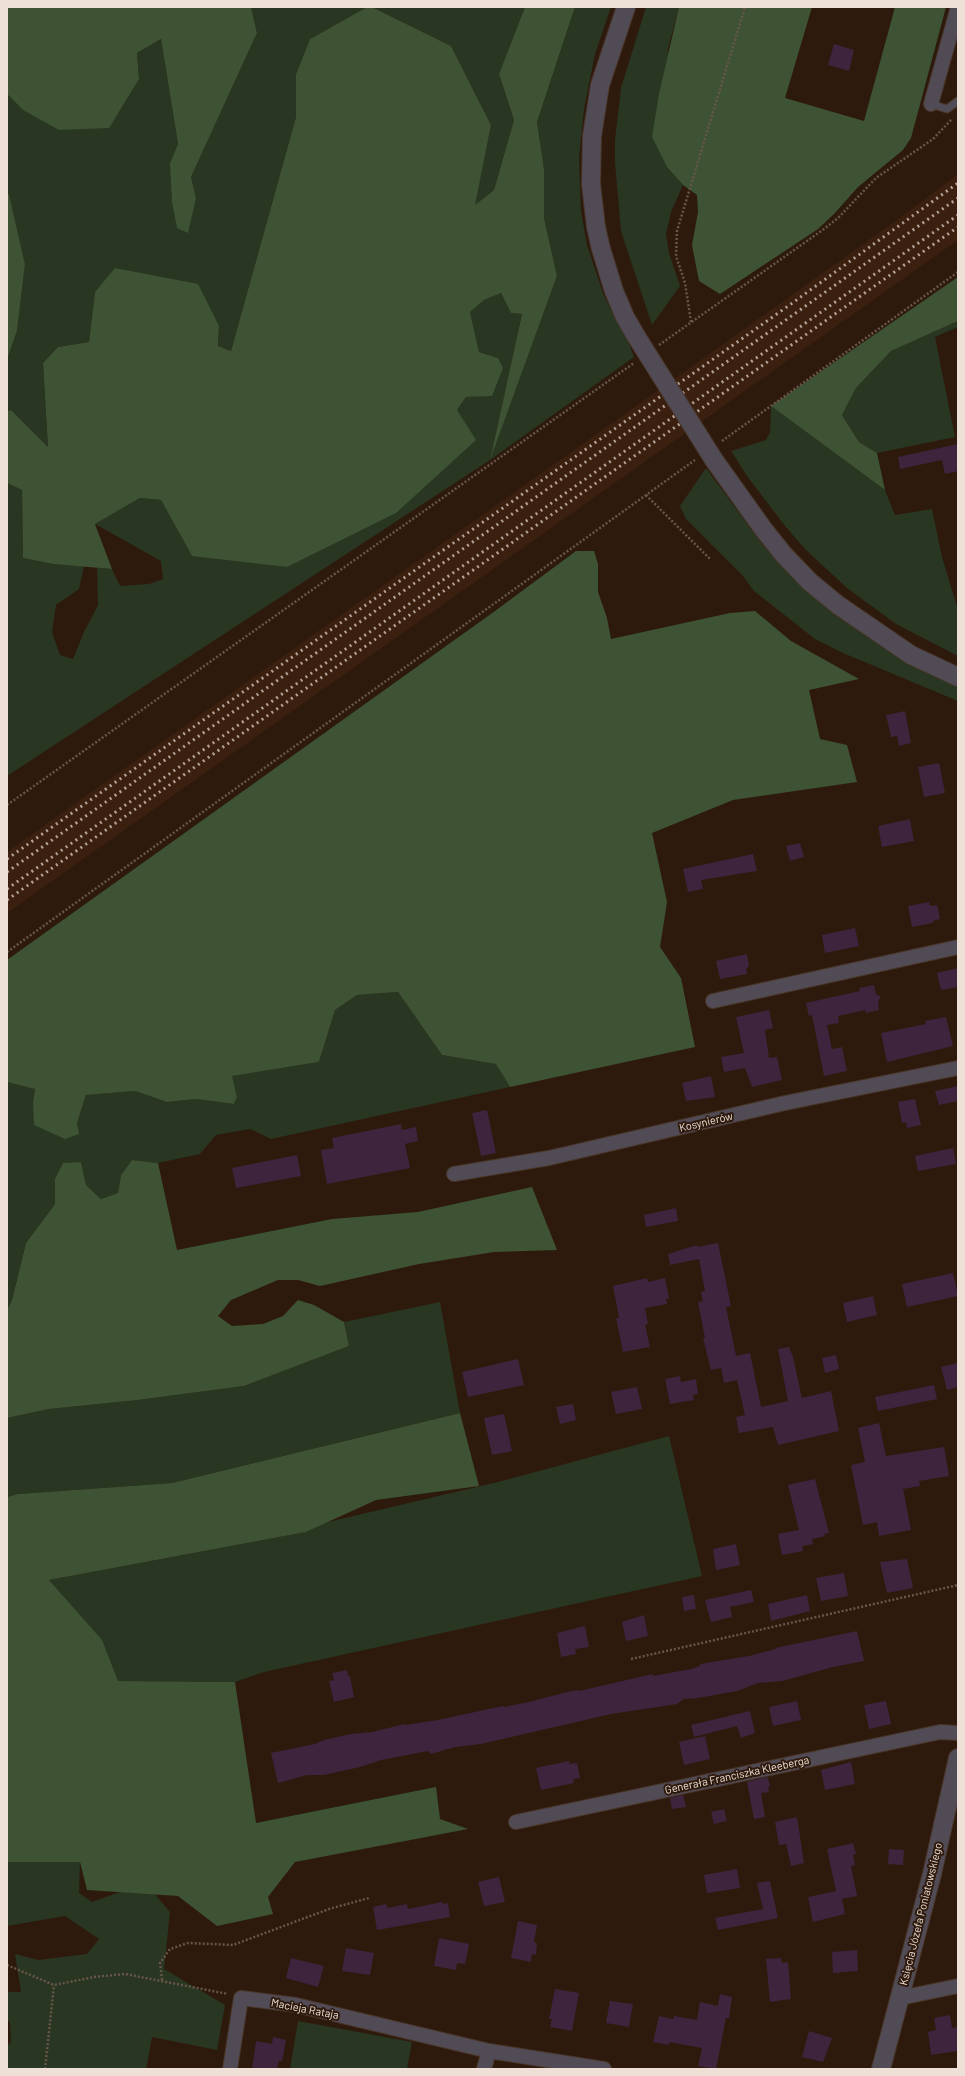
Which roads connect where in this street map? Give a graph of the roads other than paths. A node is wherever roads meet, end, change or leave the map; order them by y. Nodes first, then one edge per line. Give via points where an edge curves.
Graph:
1 (626, 7) edge
2 (958, 7) edge
3 (958, 101) edge
4 (931, 104) joint
5 (958, 677) edge
6 (958, 947) edge
7 (713, 1001) dead end
8 (958, 1068) edge
9 (454, 1174) dead end
10 (958, 1733) edge
11 (958, 1758) edge
12 (516, 1822) dead end
13 (958, 1986) edge
14 (900, 1998) junction
15 (489, 2050) junction
16 (230, 2069) edge
17 (484, 2069) edge
18 (604, 2069) edge
19 (881, 2069) edge

1 - 5 street, bridge via 600,85 592,136 591,184 601,249 625,317 714,460 784,555 838,606 911,655
2 - 4 street
3 - 4 lane via 947,109
6 - 7 street
8 - 9 street, Kosynierów via 785,1103 549,1158
10 - 12 street, Generała Franciszka Kleeberga via 940,1732
11 - 14 street, Księcia Józefa Poniatowskiego
13 - 14 street
14 - 19 street, Księcia Józefa Poniatowskiego
15 - 16 street, Macieja Rataja via 296,2005 241,1998
15 - 17 street
15 - 18 street, Macieja Rataja

